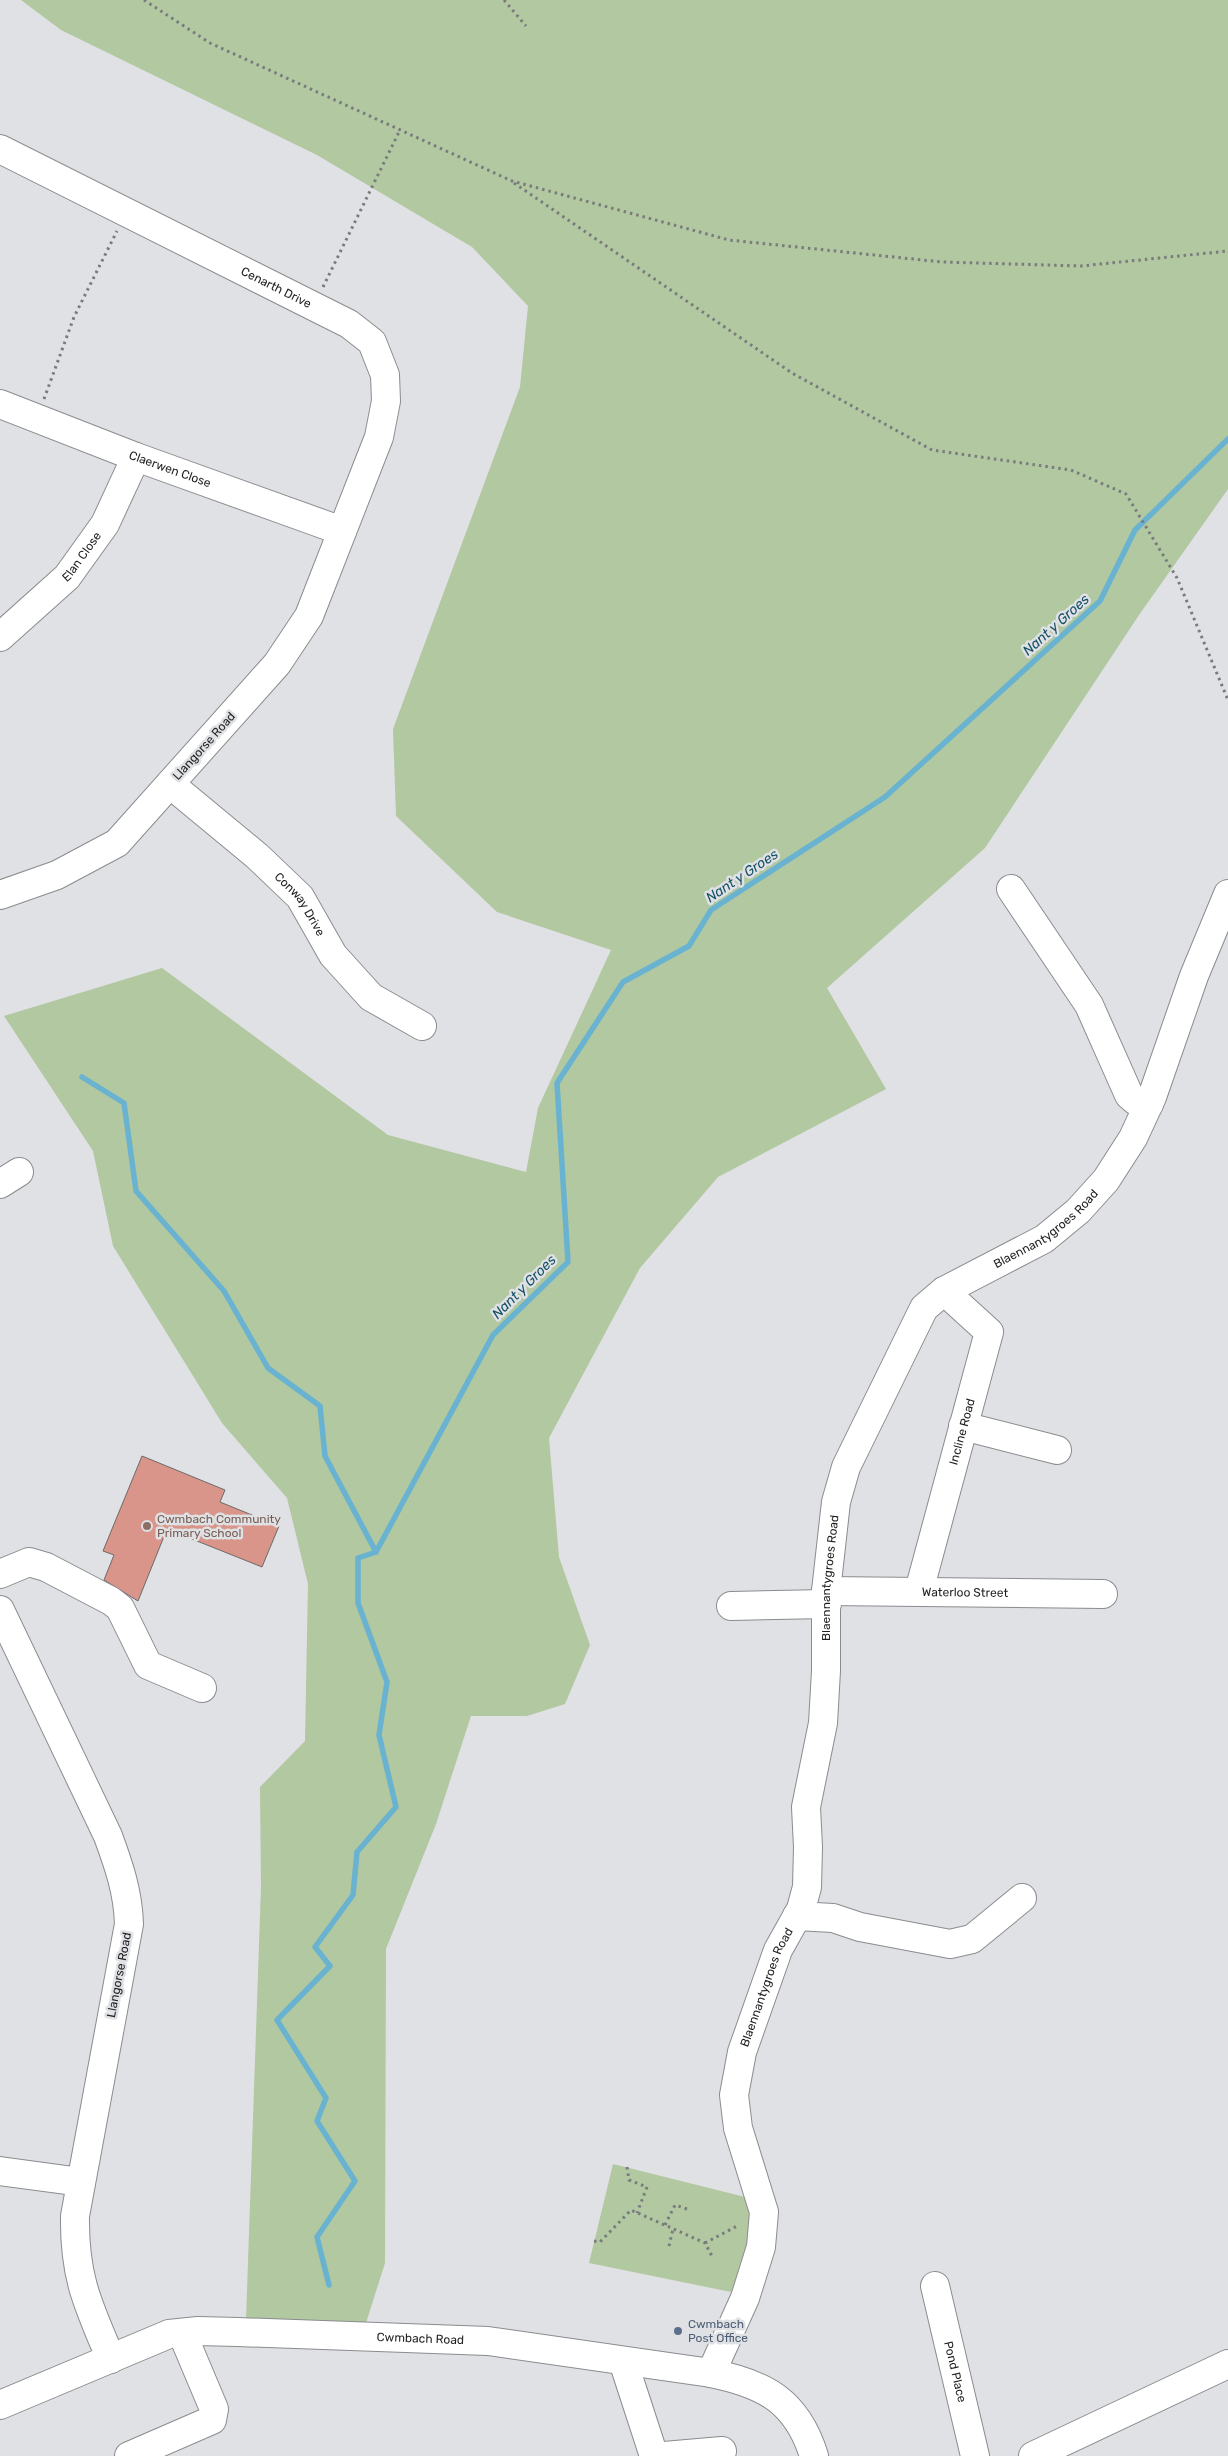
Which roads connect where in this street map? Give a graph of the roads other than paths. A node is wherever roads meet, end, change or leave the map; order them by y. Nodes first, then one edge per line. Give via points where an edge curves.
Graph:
1 (0, 149) edge
2 (0, 404) edge
3 (136, 457) junction
4 (342, 531) junction
5 (0, 637) edge
6 (170, 784) junction
7 (1011, 889) dead end
8 (1228, 894) edge
9 (0, 895) edge
10 (422, 1026) dead end
11 (1149, 1104) junction
12 (944, 1291) junction
13 (963, 1426) junction
14 (1056, 1450) dead end
15 (0, 1574) edge
16 (919, 1591) junction
17 (1103, 1594) dead end
18 (826, 1597) junction
19 (731, 1606) dead end
20 (0, 1610) edge
21 (202, 1688) dead end
22 (1022, 1898) dead end
23 (797, 1916) junction
24 (0, 2171) edge
25 (81, 2182) junction
26 (935, 2286) dead end
27 (182, 2333) junction
28 (112, 2359) junction
29 (623, 2361) junction
30 (1228, 2364) edge
31 (711, 2373) junction
32 (0, 2405) edge
33 (722, 2451) dead end
34 (129, 2456) edge
35 (654, 2456) edge
36 (664, 2456) edge
37 (814, 2456) edge
38 (975, 2456) edge
39 (1033, 2456) edge

1 - 4 street, Cenarth Drive via 349,324 372,342 385,375 386,401 379,437
2 - 3 street, Claerwen Close
3 - 4 street, Claerwen Close
3 - 5 street, Elan Close via 105,524 67,577
4 - 6 street, Llangorse Road via 308,616 277,664
6 - 9 street, Llangorse Road via 117,843 57,875
6 - 10 street, Conway Drive via 257,856 300,897 333,954 371,997
7 - 11 street via 1088,1005 1129,1095 1136,1101
8 - 11 street, Blaennantygroes Road via 1194,976
11 - 12 street, Blaennantygroes Road via 1133,1138 1106,1180 1078,1211 1044,1239
12 - 13 street, Incline Road via 989,1332
12 - 18 street, Blaennantygroes Road via 924,1308 846,1468 836,1502
13 - 14 street
13 - 16 street, Incline Road
15 - 21 street via 29,1562 46,1567 111,1601 120,1608 148,1665
16 - 17 street, Waterloo Street
16 - 18 street, Waterloo Street
18 - 19 street, Waterloo Street
18 - 23 street, Blaennantygroes Road via 823,1723 806,1807 807,1887
20 - 25 street, Llangorse Road via 108,1836 128,1901 129,1924
22 - 23 street via 972,1939 950,1944 860,1927 833,1918
23 - 31 street, Blaennantygroes Road via 778,1950 742,2052 734,2095 738,2128 764,2212 761,2246 745,2298
24 - 25 street
25 - 28 street, Llangorse Road via 75,2216 77,2266 83,2292
26 - 38 street, Pond Place
27 - 28 street, Cwmbach Road via 170,2334
27 - 29 street, Cwmbach Road via 322,2334 488,2341
27 - 34 street via 214,2409 212,2420
28 - 32 street, Cwmbach Road
29 - 31 street, Cwmbach Road
29 - 35 street
30 - 39 street
31 - 37 street, Cwmbach Road via 743,2380 779,2399 797,2418
33 - 36 street

